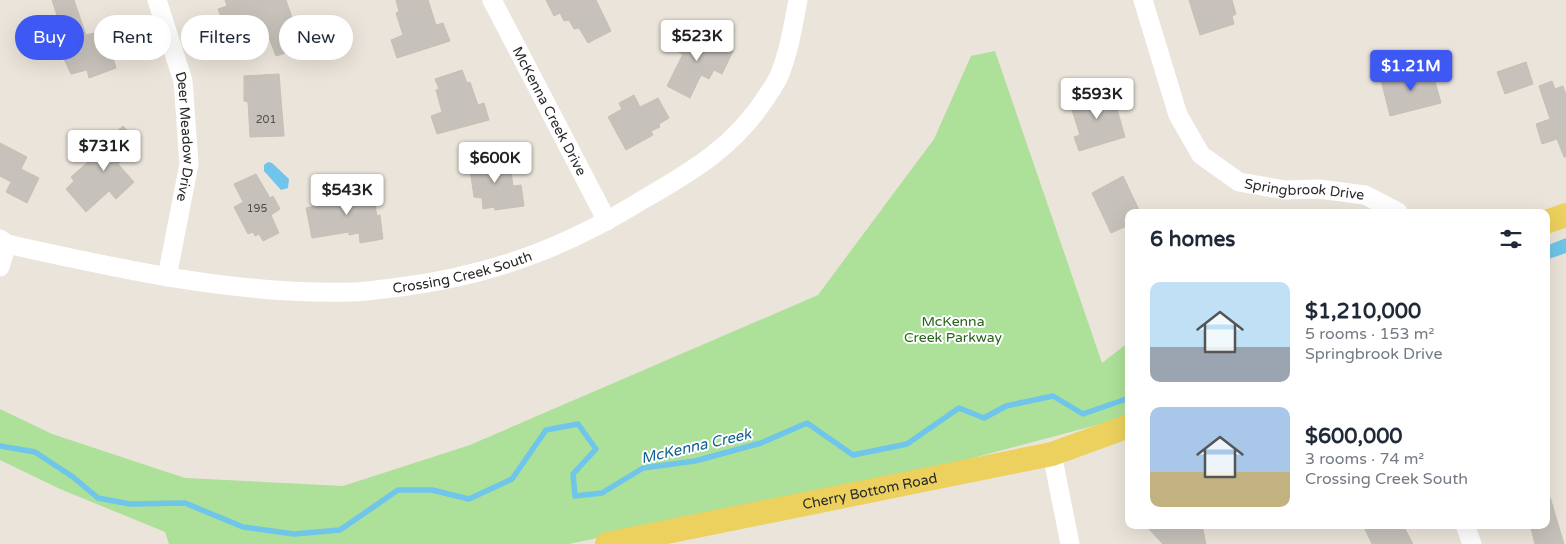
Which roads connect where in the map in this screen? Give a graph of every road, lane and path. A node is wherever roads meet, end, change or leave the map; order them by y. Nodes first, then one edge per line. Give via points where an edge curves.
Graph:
1 (157, 0) edge
2 (492, 0) edge
3 (798, 0) edge
4 (1143, 0) edge
5 (1392, 209) edge
6 (1566, 214) edge
7 (1550, 220) edge
8 (607, 221) junction
9 (4, 241) edge
10 (0, 267) edge
11 (167, 277) junction
12 (1125, 427) edge
13 (1052, 454) junction
14 (1466, 529) edge
15 (607, 544) edge
16 (1070, 544) edge
17 (1472, 544) edge

1 - 11 street, Deer Meadow Drive via 183,80 189,164
2 - 8 street, McKenna Creek Drive
3 - 8 street, Crossing Creek South via 789,48 778,79 754,115 728,144 683,177
4 - 5 street, Springbrook Drive via 1178,114 1201,155 1239,182 1285,190 1319,189 1365,195
6 - 7 main road
8 - 11 street, Crossing Creek South via 536,254 418,285 352,292 290,291 196,283
9 - 10 street
9 - 11 street, Crossing Creek South
12 - 13 main road, Cherry Bottom Road
13 - 15 main road, Cherry Bottom Road
13 - 16 street
14 - 17 street

